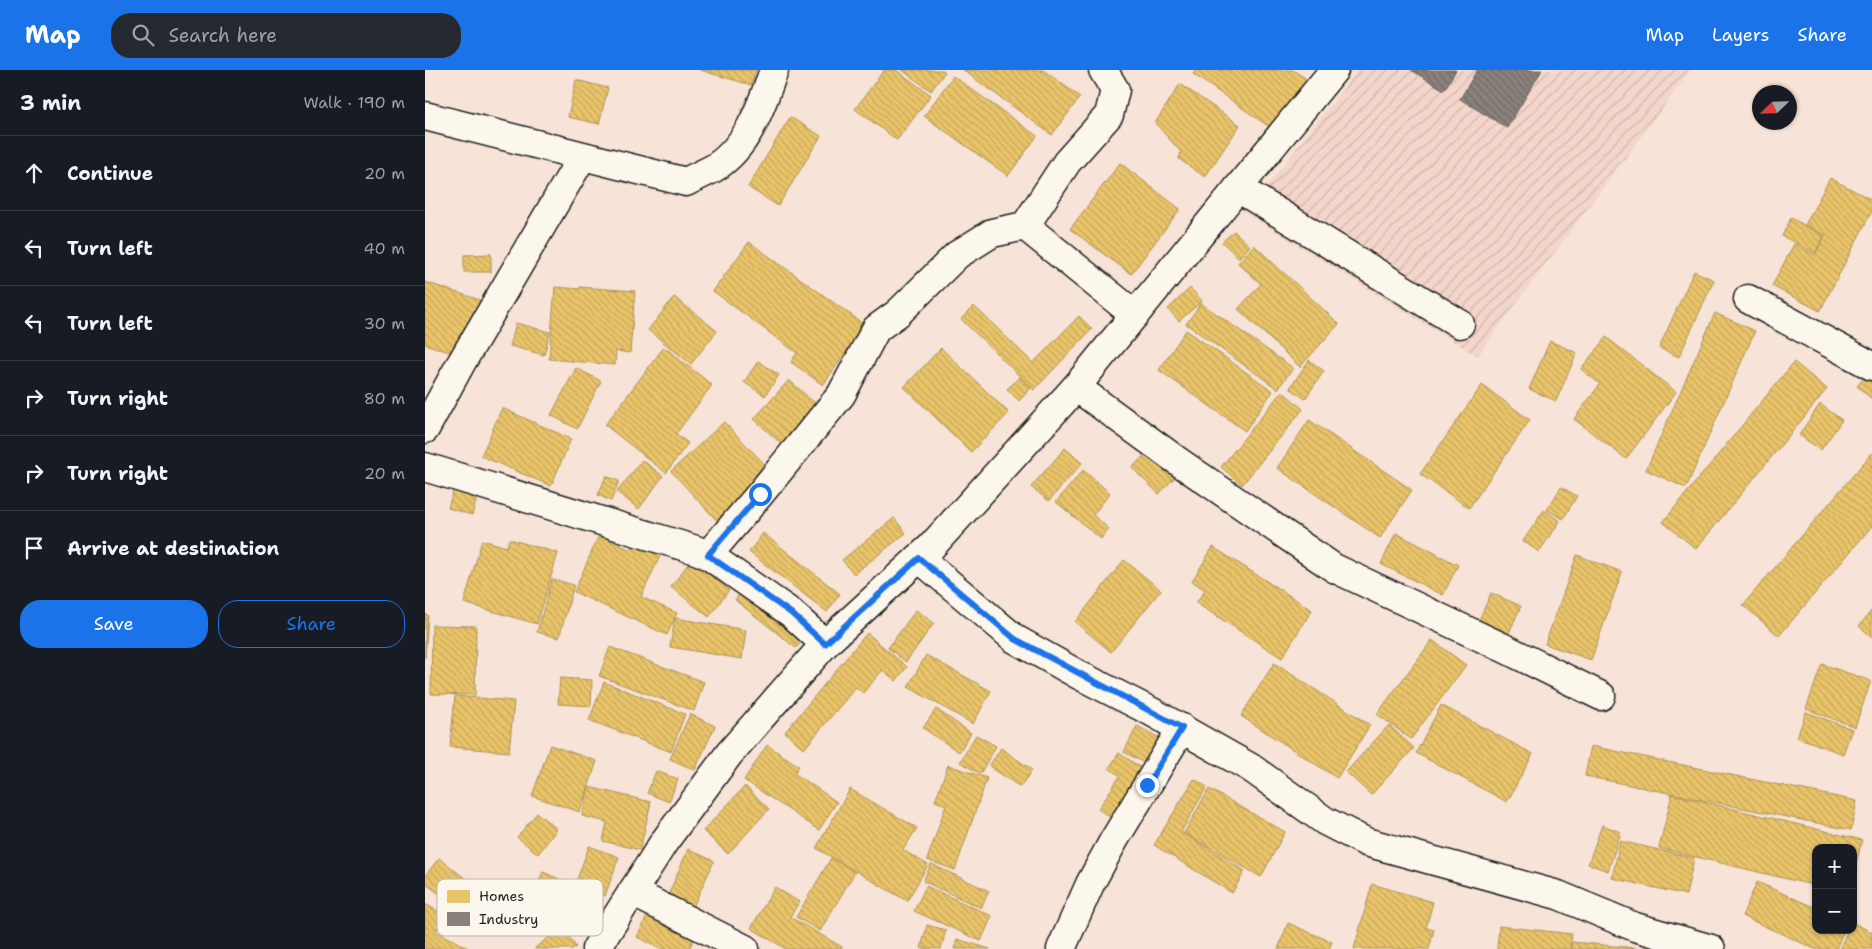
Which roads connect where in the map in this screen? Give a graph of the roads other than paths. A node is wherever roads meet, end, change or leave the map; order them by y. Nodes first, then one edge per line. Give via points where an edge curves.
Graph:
1 (774, 70) edge
2 (1333, 70) edge
3 (1115, 77) edge
4 (425, 116) edge
5 (582, 157) junction
6 (1238, 188) junction
7 (1025, 226) junction
8 (1748, 299) dead end
9 (1135, 315) junction
10 (1460, 324) dead end
11 (1872, 366) edge
12 (1076, 387) junction
13 (425, 429) edge
14 (425, 467) edge
15 (708, 555) junction
16 (919, 558) junction
17 (825, 644) junction
18 (1601, 696) dead end
19 (1182, 728) junction
20 (632, 892) junction
21 (596, 949) edge
22 (745, 949) edge
23 (1061, 949) edge
24 (1711, 949) edge

1 - 5 street via 743,141 715,167 686,182
2 - 6 street
3 - 7 street via 1109,116 1067,162
4 - 5 street
5 - 13 street
6 - 9 street
6 - 10 street
7 - 9 street
7 - 15 street via 992,233 957,256 898,313 876,329 841,395
8 - 11 street
9 - 12 street
12 - 16 street
12 - 18 street via 1334,568
14 - 15 street
15 - 17 street via 791,613
16 - 17 street
16 - 19 street via 1015,639
17 - 20 street via 729,754 664,842
19 - 23 street via 1110,847
19 - 24 street via 1251,768 1325,821 1366,842 1558,896 1635,927
20 - 21 street
20 - 22 street

